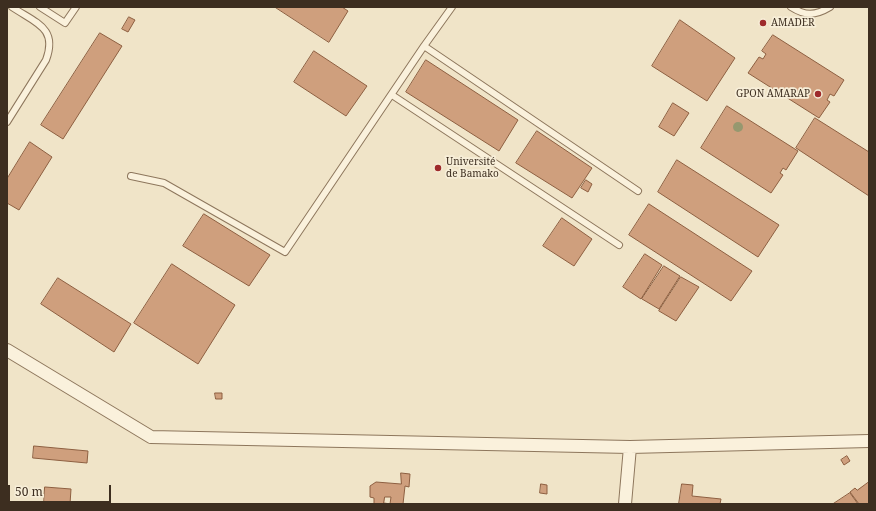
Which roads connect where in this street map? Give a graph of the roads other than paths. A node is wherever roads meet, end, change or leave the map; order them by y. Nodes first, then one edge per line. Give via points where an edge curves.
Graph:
1 (12, 7) edge
2 (40, 7) edge
3 (76, 7) edge
4 (452, 7) edge
5 (791, 7) edge
6 (830, 7) edge
7 (424, 46) junction
8 (392, 95) junction
9 (7, 122) edge
10 (131, 176) dead end
11 (638, 191) dead end
12 (620, 245) dead end
13 (7, 350) edge
14 (869, 441) edge
15 (630, 447) junction
16 (625, 504) edge

1 - 9 lane via 45,29 50,41 50,50
2 - 3 lane via 65,23
4 - 7 lane
5 - 6 lane via 801,13 812,14
7 - 8 lane
7 - 11 lane
8 - 10 lane via 285,252 164,183
8 - 12 lane
13 - 15 street via 151,437
14 - 15 street
15 - 16 street

